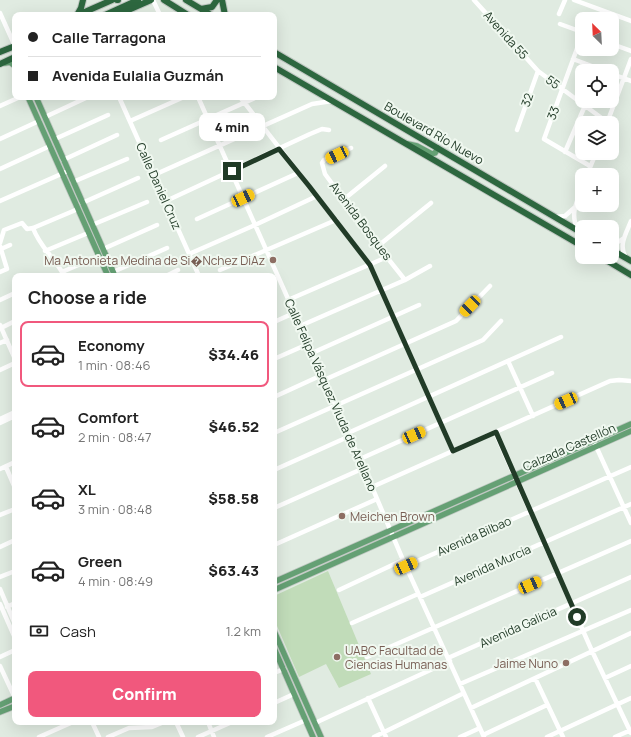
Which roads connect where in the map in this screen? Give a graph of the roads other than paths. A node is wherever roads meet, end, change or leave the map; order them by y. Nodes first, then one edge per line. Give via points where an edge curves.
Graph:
1 (83, 0) edge
2 (112, 0) edge
3 (118, 0) edge
4 (138, 0) edge
5 (152, 0) edge
6 (164, 0) edge
7 (186, 0) edge
8 (218, 0) edge
9 (222, 0) edge
10 (474, 0) edge
11 (565, 0) edge
12 (574, 0) edge
13 (201, 9) junction
14 (0, 12) edge
15 (79, 12) edge
16 (84, 12) edge
17 (92, 12) edge
18 (112, 12) edge
19 (123, 12) edge
20 (158, 12) edge
21 (183, 12) edge
22 (206, 12) edge
23 (224, 12) edge
24 (559, 14) dead end
25 (631, 21) edge
26 (560, 24) dead end
27 (575, 29) edge
28 (12, 38) edge
29 (12, 46) edge
30 (619, 47) edge
31 (2, 51) edge
32 (631, 51) edge
33 (277, 54) edge
34 (575, 54) edge
35 (12, 59) edge
36 (573, 59) junction
37 (631, 59) edge
38 (1, 64) edge
39 (12, 64) edge
40 (584, 64) edge
41 (277, 69) edge
42 (538, 71) junction
43 (619, 76) edge
44 (624, 78) junction
45 (631, 81) edge
46 (562, 90) junction
47 (575, 98) edge
48 (13, 100) edge
49 (29, 100) edge
50 (37, 100) edge
51 (81, 100) edge
52 (120, 100) edge
53 (177, 100) edge
54 (199, 100) edge
55 (242, 100) edge
56 (250, 100) edge
57 (332, 101) junction
58 (244, 103) junction
59 (0, 106) edge
60 (584, 108) edge
61 (590, 108) edge
62 (108, 115) dead end
63 (45, 116) junction
64 (599, 116) edge
65 (610, 116) edge
66 (208, 118) junction
67 (39, 121) junction
68 (130, 121) junction
69 (262, 126) junction
70 (329, 130) dead end
71 (517, 130) dead end
72 (117, 135) dead end
73 (0, 139) edge
74 (54, 139) junction
75 (161, 140) dead end
76 (405, 144) junction
77 (220, 145) junction
78 (50, 146) junction
79 (351, 148) dead end
80 (438, 148) junction
81 (279, 149) junction
82 (565, 152) junction
83 (128, 159) dead end
84 (63, 160) junction
85 (593, 160) edge
86 (385, 166) dead end
87 (590, 166) joint
88 (0, 169) edge
89 (68, 171) junction
90 (232, 171) junction
91 (62, 173) junction
92 (298, 173) junction
93 (154, 175) junction
94 (138, 178) dead end
95 (73, 182) junction
96 (317, 196) junction
97 (243, 198) junction
98 (343, 200) junction
99 (0, 201) edge
100 (166, 201) junction
101 (147, 202) dead end
102 (82, 203) junction
103 (431, 203) dead end
104 (574, 208) joint
105 (78, 209) junction
106 (554, 216) junction
107 (197, 219) dead end
108 (336, 220) junction
109 (631, 221) edge
110 (575, 222) edge
111 (92, 225) junction
112 (157, 225) dead end
113 (255, 225) junction
114 (33, 228) junction
115 (575, 229) edge
116 (88, 233) junction
117 (624, 238) junction
118 (619, 241) edge
119 (575, 242) edge
120 (10, 245) dead end
121 (0, 246) edge
122 (378, 246) junction
123 (167, 248) dead end
124 (103, 249) junction
125 (46, 251) junction
126 (266, 251) junction
127 (189, 254) junction
128 (619, 254) edge
129 (99, 256) junction
130 (387, 257) junction
131 (628, 259) edge
132 (108, 261) junction
133 (102, 264) junction
134 (613, 264) edge
135 (370, 265) junction
136 (430, 266) dead end
137 (178, 270) dead end
138 (220, 270) dead end
139 (0, 272) edge
140 (106, 273) edge
141 (114, 273) edge
142 (116, 273) edge
143 (172, 273) edge
144 (198, 273) edge
145 (276, 273) edge
146 (631, 275) edge
147 (277, 276) edge
148 (279, 280) joint
149 (405, 280) junction
150 (490, 286) dead end
151 (381, 291) junction
152 (12, 294) edge
153 (0, 300) edge
154 (288, 300) junction
155 (419, 306) dead end
156 (294, 313) junction
157 (393, 317) junction
158 (277, 321) edge
159 (501, 321) dead end
160 (12, 322) edge
161 (1, 326) edge
162 (300, 326) junction
163 (561, 337) dead end
164 (7, 340) junction
165 (0, 343) edge
166 (308, 344) junction
167 (405, 344) junction
168 (12, 348) edge
169 (312, 353) junction
170 (277, 358) edge
171 (508, 361) junction
172 (12, 364) edge
173 (0, 370) edge
174 (417, 370) junction
175 (552, 373) dead end
176 (323, 378) junction
177 (631, 381) edge
178 (520, 388) junction
179 (277, 396) edge
180 (428, 397) junction
181 (336, 406) junction
182 (12, 413) edge
183 (533, 416) junction
184 (12, 417) edge
185 (0, 419) edge
186 (0, 423) edge
187 (440, 423) junction
188 (631, 424) edge
189 (631, 431) edge
190 (277, 432) edge
191 (496, 432) junction
192 (349, 434) junction
193 (594, 440) junction
194 (596, 446) junction
195 (453, 451) junction
196 (360, 459) junction
197 (12, 464) edge
198 (6, 467) junction
199 (631, 467) edge
200 (364, 468) junction
201 (0, 469) edge
202 (277, 469) edge
203 (515, 476) junction
204 (610, 476) junction
205 (12, 481) edge
206 (518, 482) junction
207 (372, 487) junction
208 (377, 499) junction
209 (631, 504) edge
210 (277, 507) edge
211 (624, 507) junction
212 (12, 510) edge
213 (531, 511) junction
214 (0, 515) edge
215 (631, 523) edge
216 (390, 530) junction
217 (393, 537) junction
218 (631, 540) edge
219 (12, 541) edge
220 (544, 541) junction
221 (277, 544) edge
222 (0, 547) edge
223 (403, 560) junction
224 (406, 566) junction
225 (12, 571) edge
226 (558, 573) junction
227 (0, 577) edge
228 (631, 577) edge
229 (277, 581) edge
230 (0, 589) edge
231 (277, 589) edge
232 (339, 590) dead end
233 (419, 595) junction
234 (0, 604) edge
235 (12, 604) edge
236 (571, 604) junction
237 (7, 607) junction
238 (631, 610) edge
239 (12, 618) edge
240 (352, 623) dead end
241 (434, 627) junction
242 (12, 630) edge
243 (583, 631) junction
244 (631, 633) edge
245 (277, 638) edge
246 (12, 651) edge
247 (277, 651) edge
248 (592, 651) junction
249 (277, 653) edge
250 (0, 657) edge
251 (367, 657) dead end
252 (286, 659) junction
253 (449, 659) junction
254 (0, 666) edge
255 (631, 666) edge
256 (284, 669) junction
257 (277, 672) edge
258 (535, 678) junction
259 (605, 678) junction
260 (460, 684) junction
261 (299, 687) junction
262 (12, 692) edge
263 (464, 693) junction
264 (294, 694) junction
265 (368, 698) junction
266 (631, 698) edge
267 (12, 699) edge
268 (277, 702) edge
269 (617, 704) junction
270 (0, 705) edge
271 (548, 705) junction
272 (12, 707) edge
273 (301, 708) junction
274 (471, 708) junction
275 (0, 712) edge
276 (306, 720) junction
277 (315, 723) junction
278 (66, 725) edge
279 (93, 725) edge
280 (157, 725) edge
281 (177, 725) edge
282 (209, 725) edge
283 (225, 725) edge
284 (480, 728) junction
285 (212, 731) junction
286 (560, 731) junction
287 (631, 731) edge
288 (385, 735) edge
289 (483, 736) edge
290 (39, 737) edge
291 (99, 737) edge
292 (108, 737) edge
293 (183, 737) edge
294 (198, 737) edge
295 (214, 737) edge
296 (267, 737) edge
297 (314, 737) edge
298 (321, 737) edge
299 (374, 737) edge
300 (460, 737) edge
301 (547, 737) edge
302 (563, 737) edge
303 (615, 737) edge

1 - 15 highway
2 - 16 highway
3 - 17 highway
4 - 18 highway
5 - 19 highway
5 - 20 street
6 - 21 highway
7 - 13 highway
8 - 13 highway via 212,7
9 - 23 highway
10 - 42 street, Avenida 55
11 - 24 street
12 - 25 street
13 - 22 highway
14 - 28 street
26 - 27 street
29 - 31 highway
30 - 32 street
33 - 80 highway, Boulevard Río Nuevo
34 - 36 street, 33
35 - 38 highway
36 - 40 street
36 - 46 street, 33
37 - 44 street
38 - 39 main road
41 - 57 highway, Boulevard Río Nuevo
42 - 46 street, 55
42 - 71 street, 32
43 - 44 street
44 - 45 street
44 - 65 street
46 - 47 street, 55
46 - 82 street, 33 via 544,139
48 - 59 street
49 - 67 main road
50 - 63 main road
51 - 63 street
52 - 68 street, Calle Daniel Cruz
53 - 68 street
54 - 66 street, Calle Felipa Vásquez Viuda de Arellano
55 - 58 street
56 - 58 street
57 - 69 street via 312,104
57 - 76 highway, Boulevard Río Nuevo
58 - 66 street
58 - 69 street
60 - 82 street
61 - 64 street, 55
62 - 74 street
63 - 74 main road
66 - 75 street
66 - 77 street, Calle Felipa Vásquez Viuda de Arellano
67 - 73 street
67 - 78 main road
68 - 93 street, Calle Daniel Cruz
69 - 77 street
69 - 81 street
70 - 81 street via 316,131
72 - 84 street
74 - 84 main road
76 - 80 main road via 417,146 432,154
76 - 119 highway, Boulevard Río Nuevo
77 - 90 street, Calle Felipa Vásquez Viuda de Arellano
77 - 93 street
78 - 88 street
78 - 91 main road
79 - 98 street, Avenida Bosques via 324,160 323,166 325,174
80 - 106 highway, Boulevard Río Nuevo
81 - 90 street
81 - 92 street
82 - 87 street, 33
83 - 95 street
84 - 89 main road
85 - 87 street
86 - 98 street
89 - 91 street
89 - 95 main road
90 - 97 street, Calle Felipa Vásquez Viuda de Arellano
90 - 100 street
91 - 99 street
91 - 105 main road
92 - 96 street
92 - 97 street
93 - 100 street, Calle Daniel Cruz
94 - 102 street
95 - 102 main road
96 - 108 street
96 - 113 street
97 - 107 street
97 - 113 street, Calle Felipa Vásquez Viuda de Arellano
98 - 122 street, Avenida Bosques
100 - 127 street, Calle Daniel Cruz
101 - 111 street
102 - 111 main road
103 - 122 street
104 - 106 street via 565,216
104 - 110 street
105 - 114 street
105 - 116 main road
106 - 115 highway, Boulevard Río Nuevo
108 - 126 street
108 - 135 street
109 - 117 street
111 - 124 main road
112 - 124 street
113 - 126 street, Calle Felipa Vásquez Viuda de Arellano
113 - 127 street
114 - 121 street via 27,229 22,223 4,230
114 - 125 street
116 - 125 street
116 - 129 main road
117 - 118 street
117 - 131 street via 622,249
120 - 121 street
121 - 139 street via 7,269
122 - 130 street, Avenida Bosques
123 - 142 street
124 - 132 main road
125 - 129 street via 62,272
126 - 138 street
126 - 145 street, Calle Felipa Vásquez Viuda de Arellano
127 - 144 street, Calle Daniel Cruz
128 - 131 highway
129 - 133 main road
130 - 135 street
130 - 149 street, Avenida Bosques
132 - 133 main road
132 - 141 main road
133 - 140 main road
134 - 146 highway
135 - 151 street
135 - 154 street
136 - 149 street
137 - 143 street
147 - 148 street, Calle Felipa Vásquez Viuda de Arellano
148 - 154 street, Calle Felipa Vásquez Viuda de Arellano
149 - 151 street
150 - 167 street via 456,321
151 - 157 street
151 - 162 street
152 - 153 street
154 - 156 street, Calle Felipa Vásquez Viuda de Arellano
155 - 157 street
156 - 158 street
156 - 162 street, Calle Felipa Vásquez Viuda de Arellano
157 - 167 street
157 - 169 street
159 - 174 street via 483,340
160 - 161 street
161 - 164 street
162 - 166 street, Calle Felipa Vásquez Viuda de Arellano
163 - 171 street
164 - 165 street
164 - 168 street
166 - 169 street, Calle Felipa Vásquez Viuda de Arellano
166 - 170 street
167 - 174 street
167 - 176 street
169 - 176 street, Calle Felipa Vásquez Viuda de Arellano
171 - 178 street
171 - 180 street
172 - 173 street
174 - 180 street
174 - 181 street
175 - 178 street
176 - 179 street
176 - 181 street, Calle Felipa Vásquez Viuda de Arellano
177 - 183 street via 610,381
178 - 183 street
178 - 187 street
180 - 187 street
180 - 192 street
181 - 190 street
181 - 192 street, Calle Felipa Vásquez Viuda de Arellano
182 - 185 street
183 - 191 street
184 - 186 street
187 - 195 street
187 - 196 street
188 - 193 main road, Calzada Castellón
189 - 194 main road, Calzada Castellón
191 - 195 street
191 - 203 street
192 - 196 street, Calle Felipa Vásquez Viuda de Arellano
192 - 202 street
193 - 194 street
193 - 203 main road, Calzada Castellón
194 - 204 street
194 - 206 main road, Calzada Castellón
195 - 207 street
196 - 200 street, Calle Felipa Vásquez Viuda de Arellano
197 - 198 street
198 - 201 street
198 - 205 street
199 - 204 street, Avenida Bilbao
200 - 207 street, Calle Felipa Vásquez Viuda de Arellano
200 - 210 street
203 - 206 street
203 - 216 main road, Calzada Castellón
204 - 211 street
204 - 213 street, Avenida Bilbao
206 - 213 street
206 - 217 main road, Calzada Castellón
207 - 208 street, Calle Felipa Vásquez Viuda de Arellano
208 - 216 street, Calle Felipa Vásquez Viuda de Arellano
208 - 221 street
209 - 211 street, Avenida Murcia
211 - 215 street
211 - 220 street, Avenida Murcia
212 - 214 street
213 - 220 street
213 - 224 street, Avenida Bilbao
216 - 217 street, Calle Felipa Vásquez Viuda de Arellano
216 - 229 main road, Calzada Castellón
217 - 223 street, Calle Felipa Vásquez Viuda de Arellano
217 - 231 main road, Calzada Castellón
218 - 226 street
219 - 222 street
220 - 226 street
220 - 233 street, Avenida Murcia
223 - 224 street, Calle Felipa Vásquez Viuda de Arellano
223 - 232 street
224 - 233 street, Calle Felipa Vásquez Viuda de Arellano
225 - 227 street
226 - 236 street
226 - 241 street
228 - 236 street, Avenida Galicia
230 - 237 street
233 - 240 street, Avenida Murcia
233 - 241 street, Calle Felipa Vásquez Viuda de Arellano
234 - 242 street
235 - 237 street
236 - 243 street
236 - 253 street, Avenida Galicia
237 - 239 street
238 - 243 street
241 - 251 street
241 - 253 street, Calle Felipa Vásquez Viuda de Arellano
243 - 248 street
243 - 260 street
244 - 248 street
245 - 252 main road
246 - 250 street
247 - 252 main road via 281,658
248 - 258 street
248 - 259 street
249 - 256 main road
252 - 261 main road
253 - 260 street, Calle Felipa Vásquez Viuda de Arellano
253 - 265 street, Avenida Galicia
254 - 262 street
255 - 259 street
256 - 257 street
256 - 261 main road via 289,671
256 - 264 main road
258 - 271 street
258 - 274 street
259 - 269 street
260 - 263 street, Calle Felipa Vásquez Viuda de Arellano
261 - 277 main road
263 - 274 street, Calle Felipa Vásquez Viuda de Arellano
263 - 288 street
264 - 268 street
264 - 273 main road
265 - 277 street, Avenida Galicia
265 - 288 street
266 - 269 street
267 - 270 main road
269 - 286 street
269 - 287 street
271 - 286 street
271 - 289 street
272 - 275 main road
273 - 276 main road
273 - 277 main road via 310,723
274 - 284 street, Calle Felipa Vásquez Viuda de Arellano
276 - 296 street
276 - 297 main road
277 - 298 main road
278 - 290 street
279 - 291 street
280 - 292 street via 129,728
281 - 293 street
282 - 285 street
283 - 285 street
284 - 289 street, Calle Felipa Vásquez Viuda de Arellano
284 - 300 street
285 - 294 street
285 - 295 street
286 - 301 street
286 - 302 street
287 - 303 street
288 - 299 street

